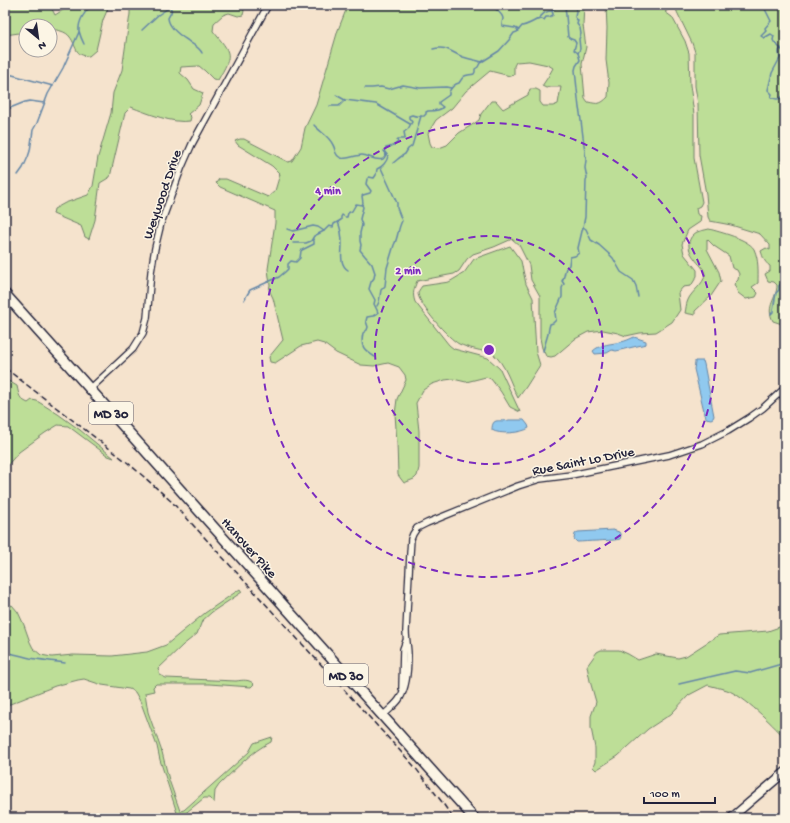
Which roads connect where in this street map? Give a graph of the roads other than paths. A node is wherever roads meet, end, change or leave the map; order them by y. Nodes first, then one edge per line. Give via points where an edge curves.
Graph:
1 (268, 5) edge
2 (5, 294) edge
3 (785, 388) edge
4 (90, 389) junction
5 (382, 716) junction
6 (785, 772) edge
7 (474, 818) edge
8 (731, 818) edge

1 - 4 street, Weywood Drive via 181,169 161,223 155,248 148,318 143,333 133,349
2 - 4 highway, Hanover Pike / MD 30
3 - 5 street, Rue Saint Lo Drive via 749,418 702,444 613,467 536,480 418,528 411,539 405,686 400,698
4 - 5 highway, Hanover Pike / MD 30
5 - 7 highway, Hanover Pike / MD 30
6 - 8 street

